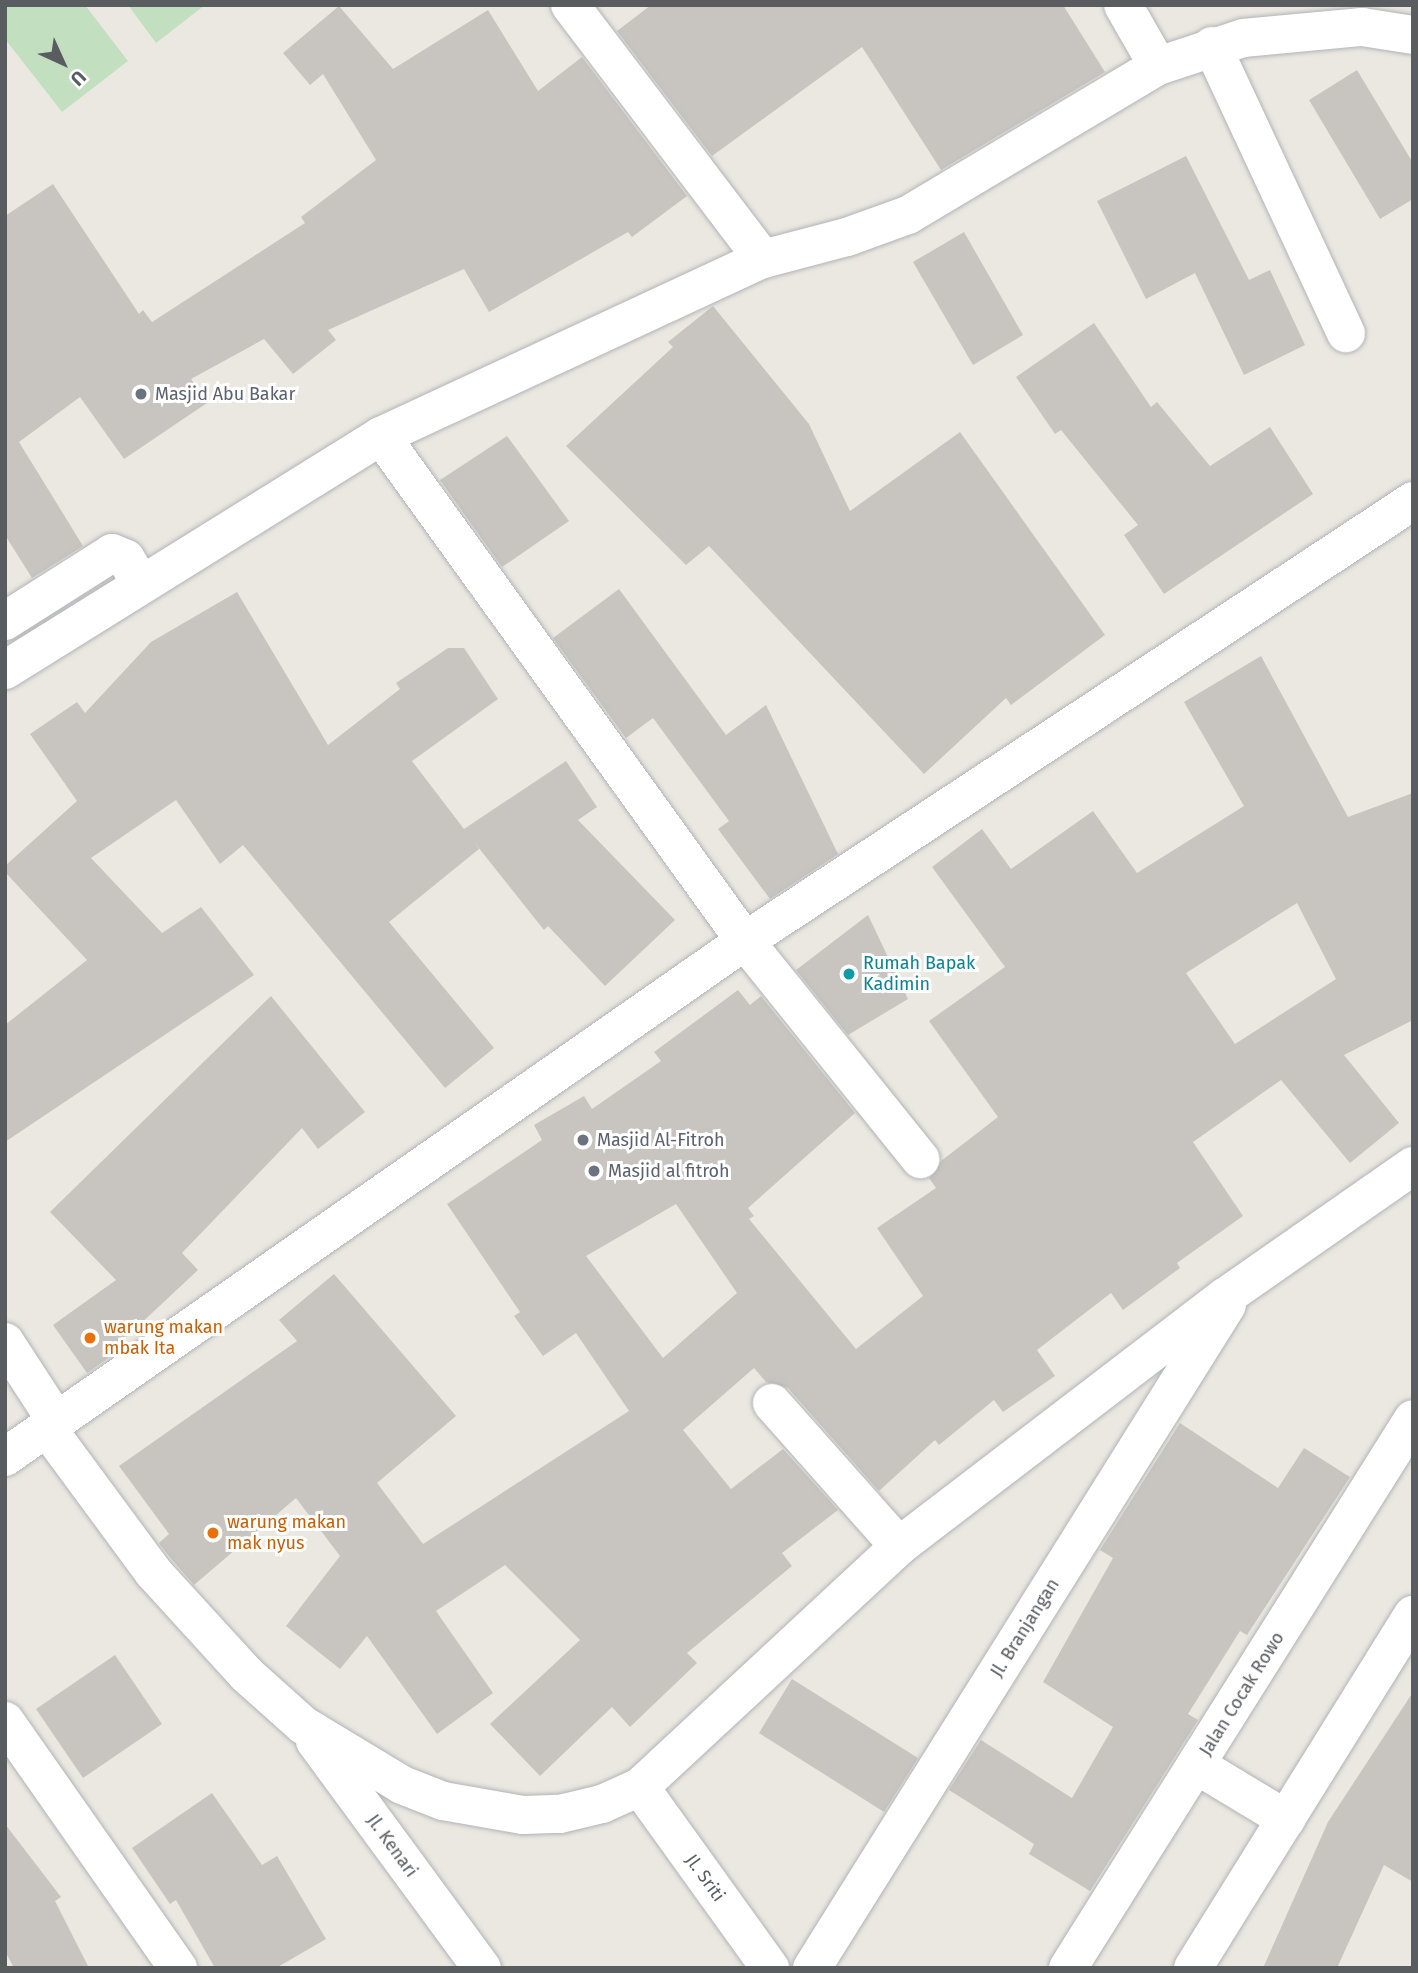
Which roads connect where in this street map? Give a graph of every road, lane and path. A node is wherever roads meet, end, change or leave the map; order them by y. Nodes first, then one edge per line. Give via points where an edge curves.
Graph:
1 (570, 5) edge
2 (1123, 5) edge
3 (1413, 35) edge
4 (1212, 46) junction
5 (1158, 66) junction
6 (763, 259) junction
7 (1346, 332) dead end
8 (381, 436) junction
9 (1413, 501) edge
10 (141, 584) junction
11 (5, 621) edge
12 (5, 670) edge
13 (745, 942) junction
14 (920, 1159) dead end
15 (1413, 1166) edge
16 (1237, 1288) junction
17 (5, 1342) edge
18 (772, 1403) dead end
19 (1413, 1419) edge
20 (52, 1425) junction
21 (5, 1457) edge
22 (899, 1546) junction
23 (1413, 1615) edge
24 (5, 1721) edge
25 (303, 1725) junction
26 (1198, 1766) junction
27 (640, 1787) junction
28 (1286, 1819) junction
29 (178, 1968) edge
30 (482, 1968) edge
31 (770, 1968) edge
32 (812, 1968) edge
33 (1069, 1968) edge
34 (1193, 1968) edge

1 - 6 street
2 - 5 street
3 - 4 street via 1382,28 1333,28
4 - 5 street
4 - 7 street
5 - 6 street via 908,215
6 - 8 street
8 - 10 street
8 - 13 street
9 - 13 street
10 - 11 street via 126,559 112,553
10 - 12 street
13 - 14 street
13 - 20 street
15 - 16 street
16 - 22 street
16 - 32 street, Jl. Branjangan
17 - 20 street
18 - 22 street
19 - 26 street, Jalan Cocak Rowo
20 - 21 street
20 - 25 street via 153,1572 246,1674
22 - 27 street
23 - 28 street
24 - 29 street
25 - 27 street via 401,1785 488,1811 560,1814 602,1804
25 - 30 street, Jl. Kenari
26 - 28 street
26 - 33 street, Jalan Cocak Rowo
27 - 31 street, Jl. Sriti
28 - 34 street

